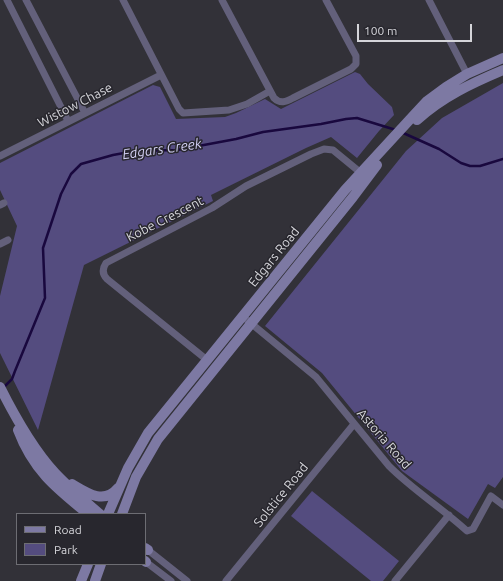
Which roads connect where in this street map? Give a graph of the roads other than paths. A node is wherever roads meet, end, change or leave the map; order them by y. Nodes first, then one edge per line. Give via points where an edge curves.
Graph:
1 (7, 0) edge
2 (26, 0) edge
3 (123, 0) edge
4 (222, 0) edge
5 (326, 0) edge
6 (430, 0) edge
7 (503, 58) edge
8 (503, 70) edge
9 (467, 74) junction
10 (161, 75) junction
11 (472, 84) junction
12 (270, 91) junction
13 (85, 113) junction
14 (417, 116) junction
15 (68, 121) junction
16 (387, 148) junction
17 (0, 156) edge
18 (361, 173) junction
19 (8, 240) dead end
20 (0, 244) edge
21 (243, 316) junction
22 (251, 323) junction
23 (207, 360) junction
24 (0, 387) edge
25 (10, 406) junction
26 (354, 424) junction
27 (54, 472) junction
28 (120, 486) junction
29 (503, 505) edge
30 (87, 513) edge
31 (99, 513) edge
32 (108, 513) edge
33 (122, 513) edge
34 (449, 515) junction
35 (146, 549) edge
36 (146, 562) edge
37 (88, 565) edge
38 (102, 565) edge
39 (81, 581) edge
40 (94, 581) edge
41 (171, 581) edge
42 (187, 581) edge
43 (226, 581) edge
44 (395, 581) edge

1 - 15 street
2 - 13 street
3 - 10 street
4 - 12 street
5 - 12 street via 356,56 356,64 351,69 286,101 280,102
6 - 9 street
7 - 9 main road, Edgars Road
8 - 11 main road, Edgars Road
9 - 11 main road
9 - 14 main road, Edgars Road via 427,101
10 - 12 street via 179,109 186,114 229,110 247,104
10 - 13 street, Wistow Chase
11 - 14 main road, Edgars Road
13 - 15 street, Wistow Chase
14 - 16 main road, Edgars Road
15 - 17 street, Wistow Chase
16 - 18 main road, Edgars Road
16 - 22 main road, Edgars Road via 353,197
18 - 21 main road, Edgars Road
18 - 23 street, Kobe Crescent via 333,150 324,149 246,186 212,208 106,263 103,273 107,279
19 - 20 street
21 - 22 street, Astoria Road
21 - 23 main road, Edgars Road
22 - 26 street, Astoria Road via 316,377
22 - 33 main road, Edgars Road via 158,439 136,477
23 - 28 main road, Edgars Road via 148,433
24 - 25 main road
25 - 27 main road via 38,452
25 - 30 main road via 26,448 36,466
26 - 34 street, Astoria Road via 400,477
26 - 43 street, Solstice Road
27 - 28 main road via 72,485 102,497 112,495
27 - 31 main road
28 - 32 main road, Edgars Road
29 - 34 street, Astoria Road via 491,496 472,529 467,531
34 - 44 street
35 - 42 street
36 - 41 street
37 - 39 main road
38 - 40 main road

